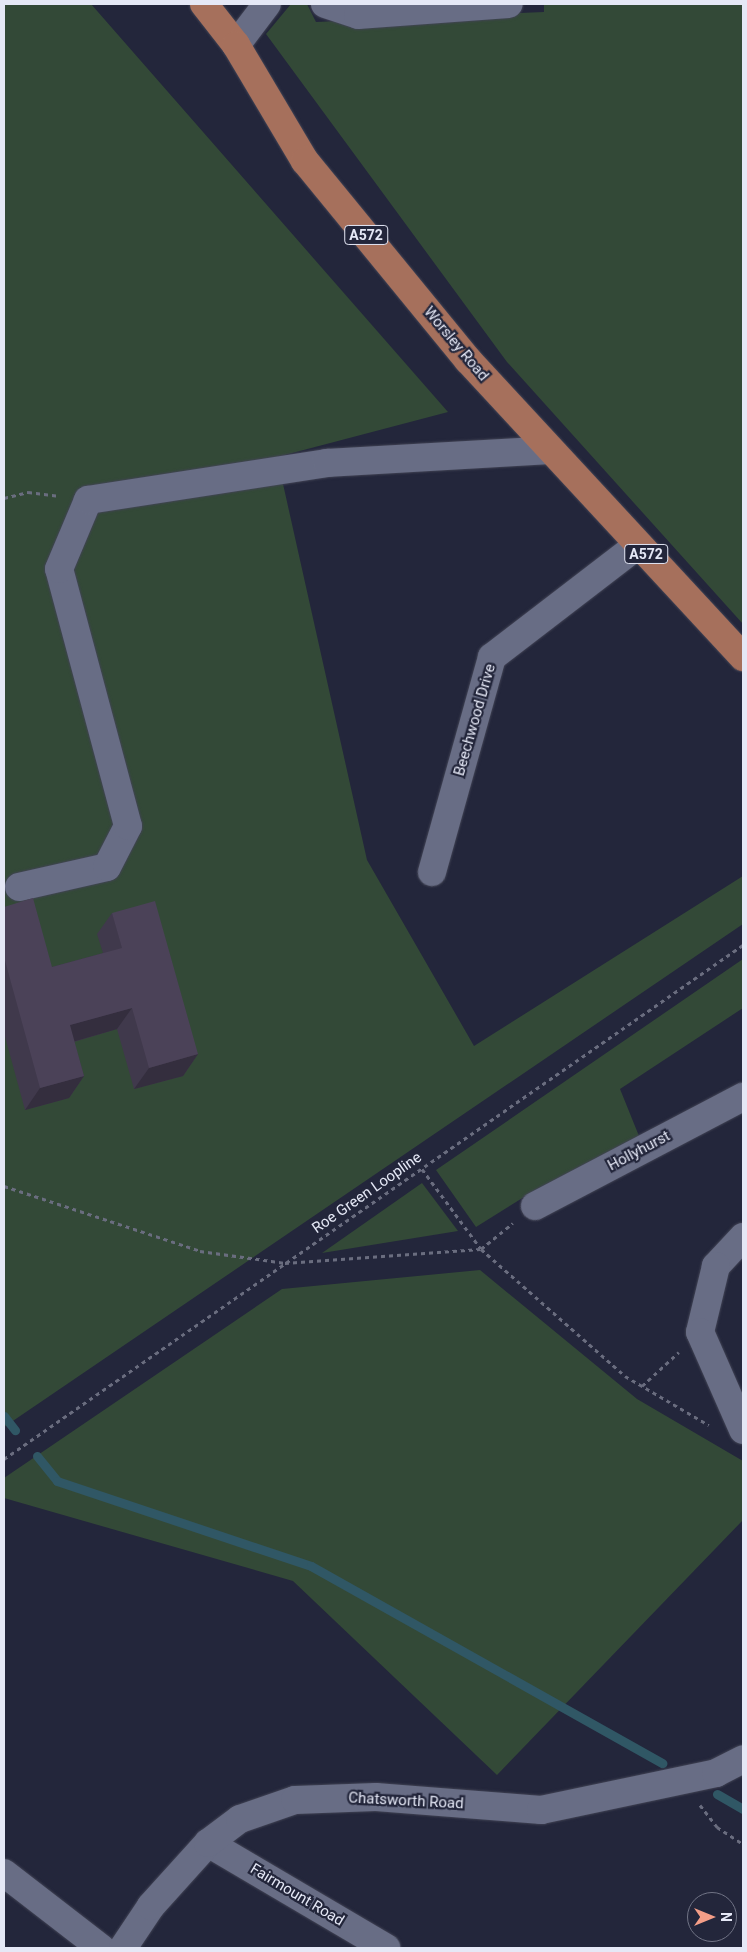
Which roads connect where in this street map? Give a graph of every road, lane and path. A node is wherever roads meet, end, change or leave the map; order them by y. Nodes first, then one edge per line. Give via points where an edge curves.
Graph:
1 (204, 4) edge
2 (267, 4) edge
3 (325, 4) edge
4 (509, 4) edge
5 (236, 45) junction
6 (550, 450) junction
7 (4, 498) edge
8 (88, 500) junction
9 (638, 546) junction
10 (743, 657) edge
11 (432, 872) dead end
12 (20, 886) dead end
13 (743, 946) edge
14 (743, 1097) edge
15 (422, 1169) junction
16 (4, 1186) edge
17 (536, 1206) joint
18 (743, 1237) edge
19 (481, 1249) junction
20 (285, 1263) junction
21 (700, 1332) junction
22 (642, 1386) junction
23 (731, 1430) edge
24 (4, 1459) edge
25 (743, 1759) edge
26 (681, 1780) junction
27 (208, 1843) junction
28 (743, 1844) edge
29 (4, 1873) edge
30 (101, 1948) edge
31 (123, 1948) edge
32 (386, 1948) edge

1 - 5 main road, Worsley Road / A572
2 - 5 street
3 - 4 street via 358,15
5 - 6 main road, Worsley Road / A572 via 305,161 468,360
6 - 8 street via 327,463
6 - 9 main road, Worsley Road / A572
7 - 8 path via 28,492
8 - 12 street via 59,569 128,826 107,867
9 - 10 main road, Worsley Road / A572
9 - 11 street, Beechwood Drive via 492,657
13 - 15 path, Roe Green Loopline
14 - 17 street, Hollyhurst
15 - 19 path
15 - 20 path, Roe Green Loopline
16 - 20 path via 200,1251
17 - 19 path
18 - 21 street via 716,1266
19 - 20 path
19 - 22 path via 625,1376
20 - 24 path, Roe Green Loopline
21 - 22 path
21 - 23 street
22 - 23 path
25 - 26 street, Chatsworth Road via 716,1773
26 - 27 street, Chatsworth Road via 541,1810 376,1797 295,1800 240,1819
26 - 28 path via 717,1827
27 - 31 street, Chatsworth Road via 151,1906
27 - 32 street, Fairmount Road
29 - 30 street

